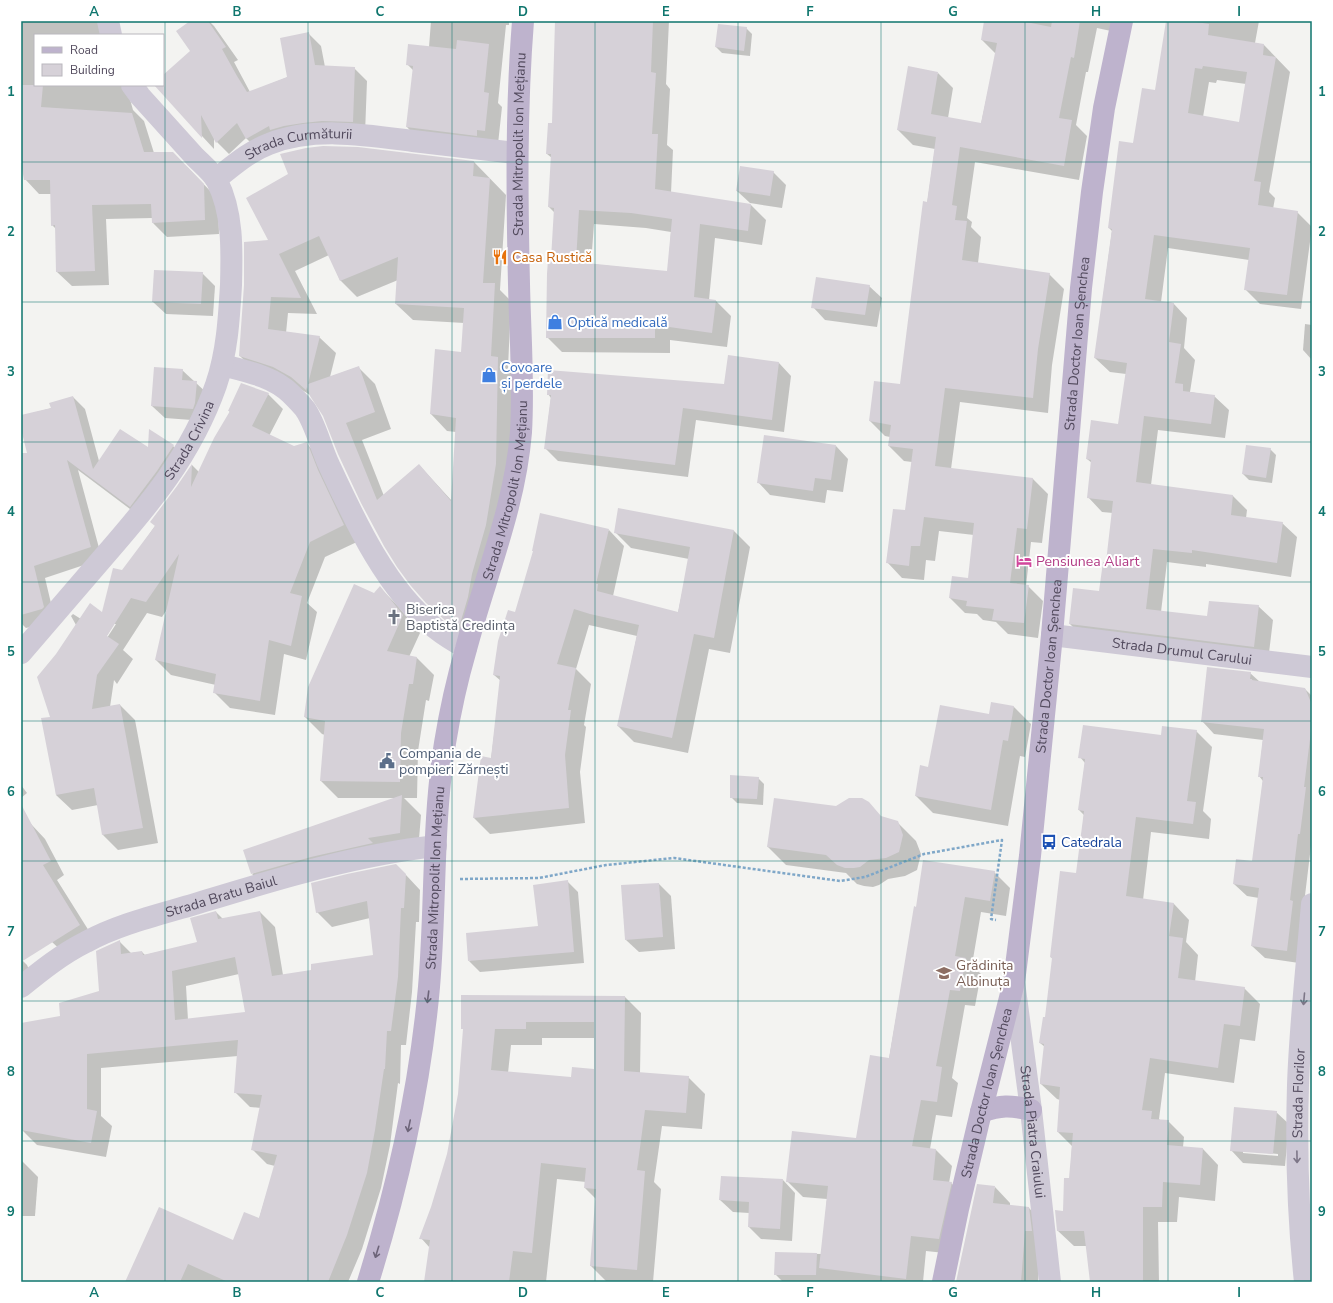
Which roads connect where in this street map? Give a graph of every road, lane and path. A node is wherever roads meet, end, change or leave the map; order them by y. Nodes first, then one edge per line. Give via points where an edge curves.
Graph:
1 (108, 21) edge
2 (523, 21) edge
3 (1122, 21) edge
4 (111, 34) edge
5 (133, 86) edge
6 (516, 153) junction
7 (216, 179) junction
8 (222, 365) junction
9 (1052, 635) junction
10 (466, 648) junction
11 (21, 653) edge
12 (1312, 667) edge
13 (436, 846) junction
14 (435, 879) junction
15 (1312, 904) edge
16 (1022, 924) junction
17 (1014, 982) junction
18 (21, 987) edge
19 (1305, 1085) edge
20 (1031, 1110) junction
21 (980, 1112) junction
22 (368, 1282) edge
23 (942, 1282) edge
24 (1050, 1282) edge
25 (1305, 1282) edge

1 - 4 street
2 - 6 main road, Strada Mitropolit Ion Mețianu
3 - 9 main road, Strada Doctor Ioan Șenchea via 1104,108 1081,288
5 - 7 street
6 - 7 street, Strada Curmăturii via 362,135 298,136 269,144 248,154
6 - 10 main road, Strada Mitropolit Ion Mețianu via 522,385 520,434 512,488 498,548
7 - 8 street, Strada Crivina via 228,212 232,264 229,317
8 - 10 street via 248,371 273,381 290,392 305,409 347,503 387,572 418,613 435,628
8 - 11 street, Strada Crivina via 204,416 165,484
9 - 12 street, Strada Drumul Carului
9 - 16 main road, Strada Doctor Ioan Șenchea
10 - 13 main road, Strada Mitropolit Ion Mețianu via 444,747
13 - 14 main road, Strada Mitropolit Ion Mețianu
13 - 18 street, Strada Bratu Baiul via 359,858 319,868 112,930 62,955
14 - 16 path via 539,878 606,865 674,858 840,881 865,877 924,854 1002,840 991,920
14 -> 22 main road, Strada Mitropolit Ion Mețianu via 429,988 412,1112 388,1215
15 -> 19 street, Strada Florilor via 1300,1044
16 - 17 main road, Strada Doctor Ioan Șenchea
17 - 20 street, Strada Piatra Craiului
17 - 21 main road, Strada Doctor Ioan Șenchea
19 -> 25 street, Strada Florilor via 1298,1177
20 - 21 main road via 997,1106
20 - 24 street, Strada Piatra Craiului
21 - 23 main road, Strada Doctor Ioan Șenchea

